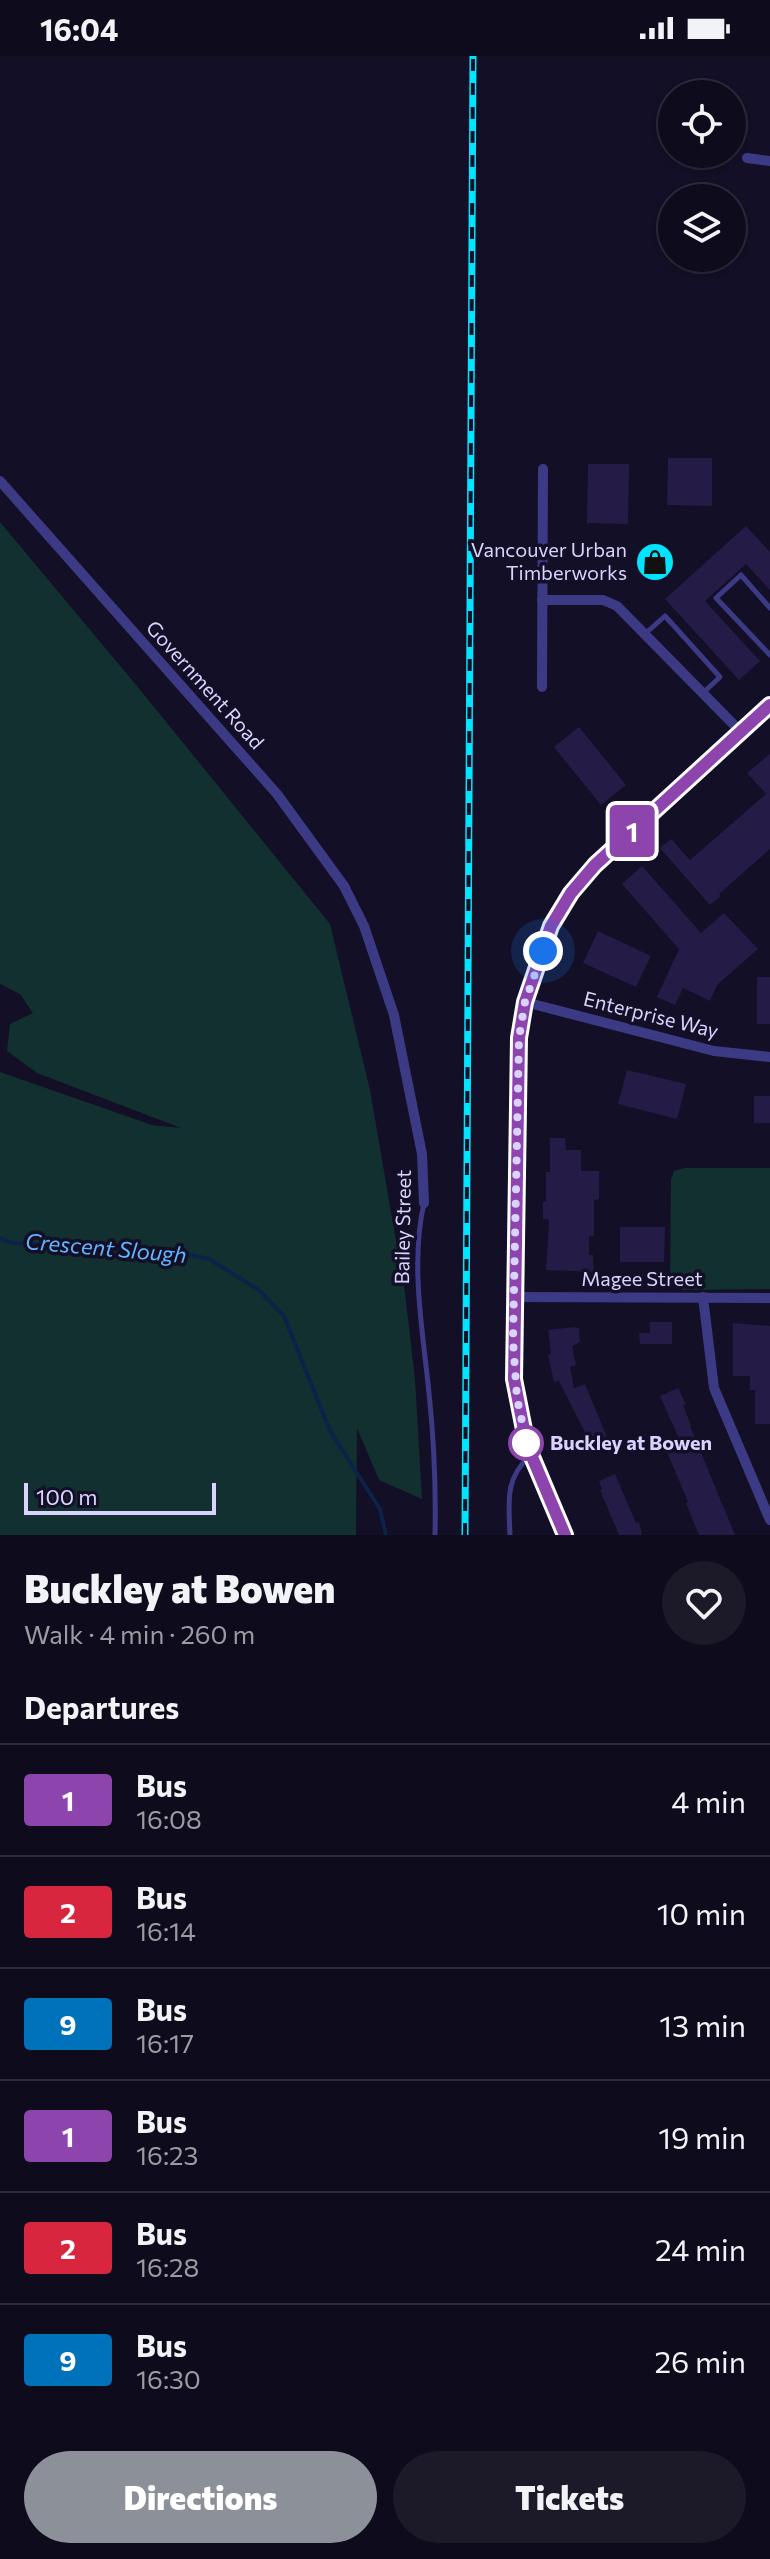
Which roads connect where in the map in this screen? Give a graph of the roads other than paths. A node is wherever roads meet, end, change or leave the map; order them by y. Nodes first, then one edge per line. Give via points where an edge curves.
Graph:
1 (747, 158) dead end
2 (770, 161) edge
3 (543, 469) dead end
4 (0, 481) edge
5 (542, 600) junction
6 (770, 608) edge
7 (645, 633) junction
8 (770, 655) edge
9 (542, 687) dead end
10 (703, 693) junction
11 (770, 705) edge
12 (741, 732) junction
13 (364, 926) joint
14 (525, 1002) junction
15 (770, 1057) edge
16 (424, 1203) joint
17 (514, 1297) junction
18 (703, 1297) junction
19 (770, 1298) edge
20 (531, 1455) junction
21 (770, 1520) edge
22 (435, 1535) edge
23 (510, 1535) edge
24 (565, 1535) edge

1 - 2 street
3 - 5 street
4 - 13 street, Government Road via 277,794 344,886
5 - 7 street via 603,600
5 - 9 street
6 - 8 lane via 741,575 716,598
7 - 10 street
7 - 10 lane via 665,616 684,635 720,677
10 - 12 street
11 - 12 street
12 - 14 street via 571,893 551,926
13 - 16 street, Bailey Street via 394,1015 422,1154
14 - 15 street, Enterprise Way via 714,1051
14 - 17 street via 518,1048
16 - 22 lane, Bailey Street via 418,1231 419,1278 435,1461
17 - 18 street, Magee Street
17 - 20 street via 514,1369
18 - 19 street, Magee Street
18 - 21 street via 714,1388
20 - 23 lane via 513,1476
20 - 24 street

